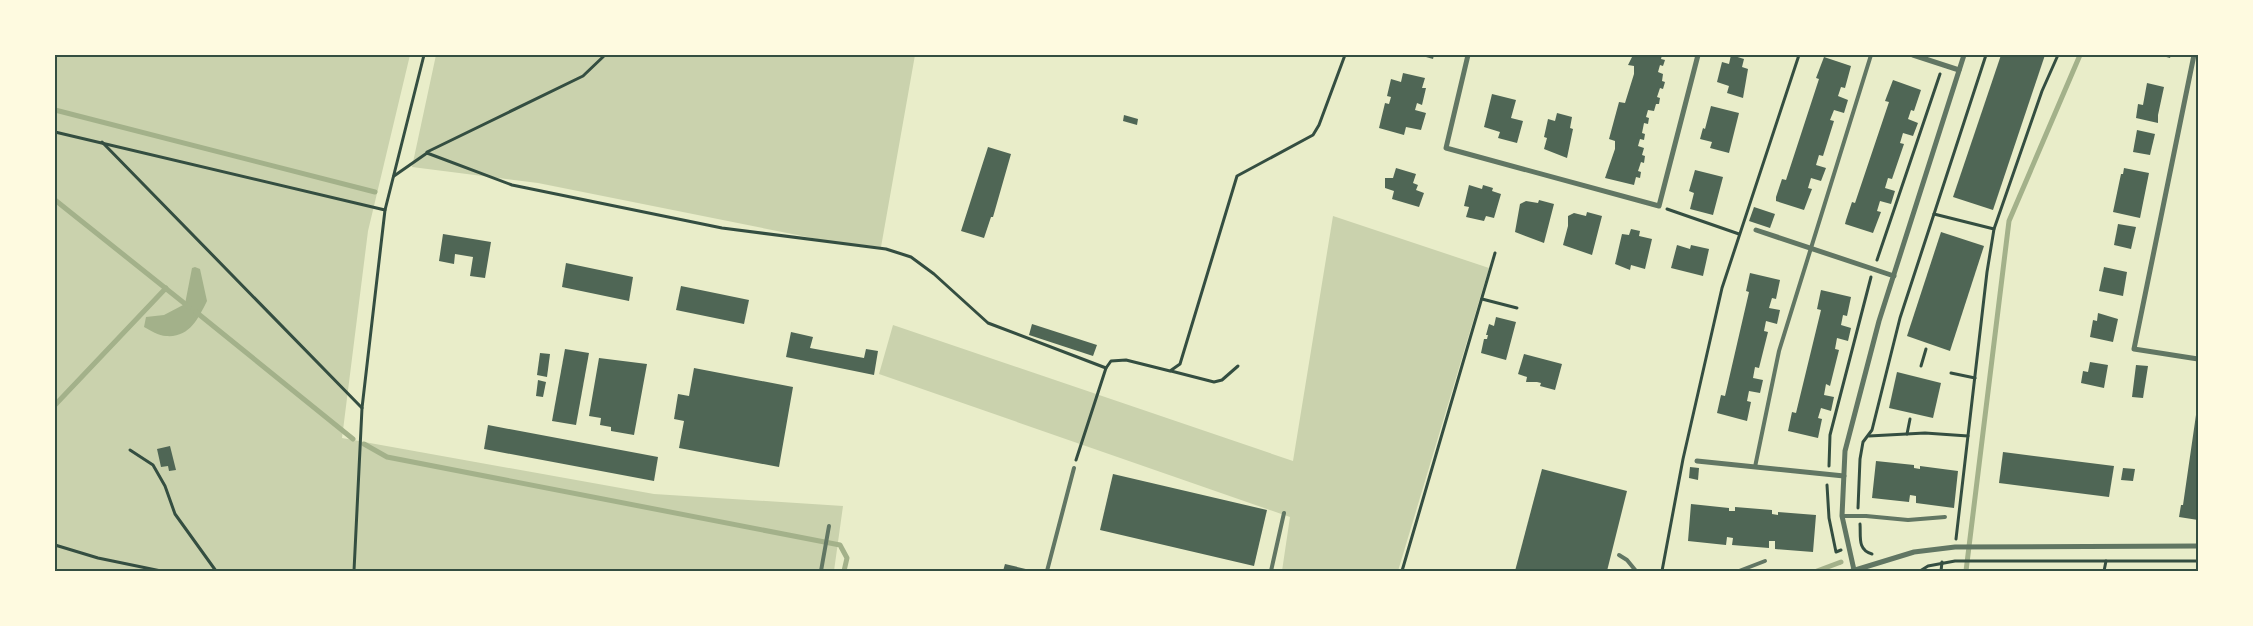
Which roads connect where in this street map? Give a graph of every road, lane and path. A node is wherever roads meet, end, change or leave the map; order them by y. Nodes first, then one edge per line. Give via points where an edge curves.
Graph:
1 (424, 55) edge
2 (606, 55) edge
3 (1345, 55) edge
4 (1468, 55) edge
5 (1698, 55) edge
6 (1799, 55) edge
7 (1871, 55) edge
8 (1913, 55) edge
9 (1964, 55) edge
10 (1986, 55) edge
11 (2058, 55) edge
12 (2194, 55) edge
13 (1943, 65) junction
14 (1960, 70) junction
15 (55, 132) edge
16 (102, 142) junction
17 (427, 152) junction
18 (394, 176) junction
19 (1659, 206) junction
20 (385, 210) junction
21 (1934, 214) junction
22 (1994, 229) junction
23 (1756, 230) dead end
24 (1740, 234) junction
25 (1810, 248) junction
26 (1495, 254) dead end
27 (1874, 269) junction
28 (1894, 276) junction
29 (1482, 299) junction
30 (1517, 308) dead end
31 (1926, 349) dead end
32 (2198, 359) edge
33 (1238, 366) dead end
34 (1921, 366) dead end
35 (1106, 368) junction
36 (1170, 371) junction
37 (1951, 373) dead end
38 (1975, 378) junction
39 (362, 408) junction
40 (1910, 419) dead end
41 (1907, 434) junction
42 (1869, 436) junction
43 (1968, 436) junction
44 (130, 450) dead end
45 (1697, 461) dead end
46 (1755, 466) junction
47 (1074, 468) joint
48 (1828, 474) junction
49 (1844, 476) junction
50 (1284, 513) dead end
51 (1842, 516) junction
52 (1858, 516) junction
53 (1945, 517) dead end
54 (829, 526) dead end
55 (1956, 537) junction
56 (1961, 537) dead end
57 (1947, 538) dead end
58 (55, 546) edge
59 (2198, 546) edge
60 (1955, 547) junction
61 (1836, 552) dead end
62 (1877, 554) dead end
63 (1618, 555) dead end
64 (1765, 561) dead end
65 (2106, 561) junction
66 (2198, 561) edge
67 (1853, 570) edge
68 (161, 571) edge
69 (216, 571) edge
70 (354, 571) edge
71 (821, 571) edge
72 (1047, 571) edge
73 (1271, 571) edge
74 (1402, 571) edge
75 (1636, 571) edge
76 (1662, 571) edge
77 (1739, 571) edge
78 (1920, 571) edge
79 (2104, 571) edge

1 - 18 path
2 - 17 path via 583,76
3 - 36 path via 1319,125 1312,135 1237,176 1182,359
4 - 19 street via 1446,148
5 - 19 street
6 - 24 path
7 - 25 lane
8 - 13 street
9 - 14 street
10 - 21 path
11 - 22 path via 2042,91
12 - 32 street via 2134,349
13 - 14 street
13 - 27 path
14 - 28 street
15 - 16 path
16 - 20 path
16 - 39 path
17 - 18 path
17 - 35 path via 512,185 722,228 886,249 911,257 988,323
18 - 20 path
19 - 24 path
20 - 39 path
21 - 22 path
21 - 42 path via 1900,318
22 - 38 path
23 - 25 street
24 - 76 path via 1722,288 1683,459
25 - 27 street
25 - 46 lane via 1779,351
26 - 29 path
27 - 28 street
27 - 48 path via 1830,435
28 - 49 street via 1845,451
29 - 30 path
29 - 74 path
31 - 34 path
33 - 36 path via 1222,380 1214,382
35 - 36 path via 1111,361 1126,360
35 - 47 path
37 - 38 path
38 - 43 path
39 - 70 path
40 - 41 path
41 - 42 path
41 - 43 path
42 - 52 path via 1863,442 1860,459
43 - 55 path
44 - 69 path via 153,465 166,486 175,514
45 - 46 street
46 - 48 street
47 - 72 lane
48 - 49 street
48 - 61 path via 1828,512
49 - 51 street
50 - 73 lane
51 - 52 lane
51 - 67 street
52 - 53 lane via 1908,520
52 - 62 path via 1859,542 1869,554
54 - 71 lane
55 - 56 path
55 - 57 path
55 - 60 path
58 - 68 path
59 - 60 street
60 - 67 street via 1914,552
63 - 75 lane
64 - 77 lane
65 - 66 path
65 - 78 path via 1955,561 1928,566
65 - 79 path

